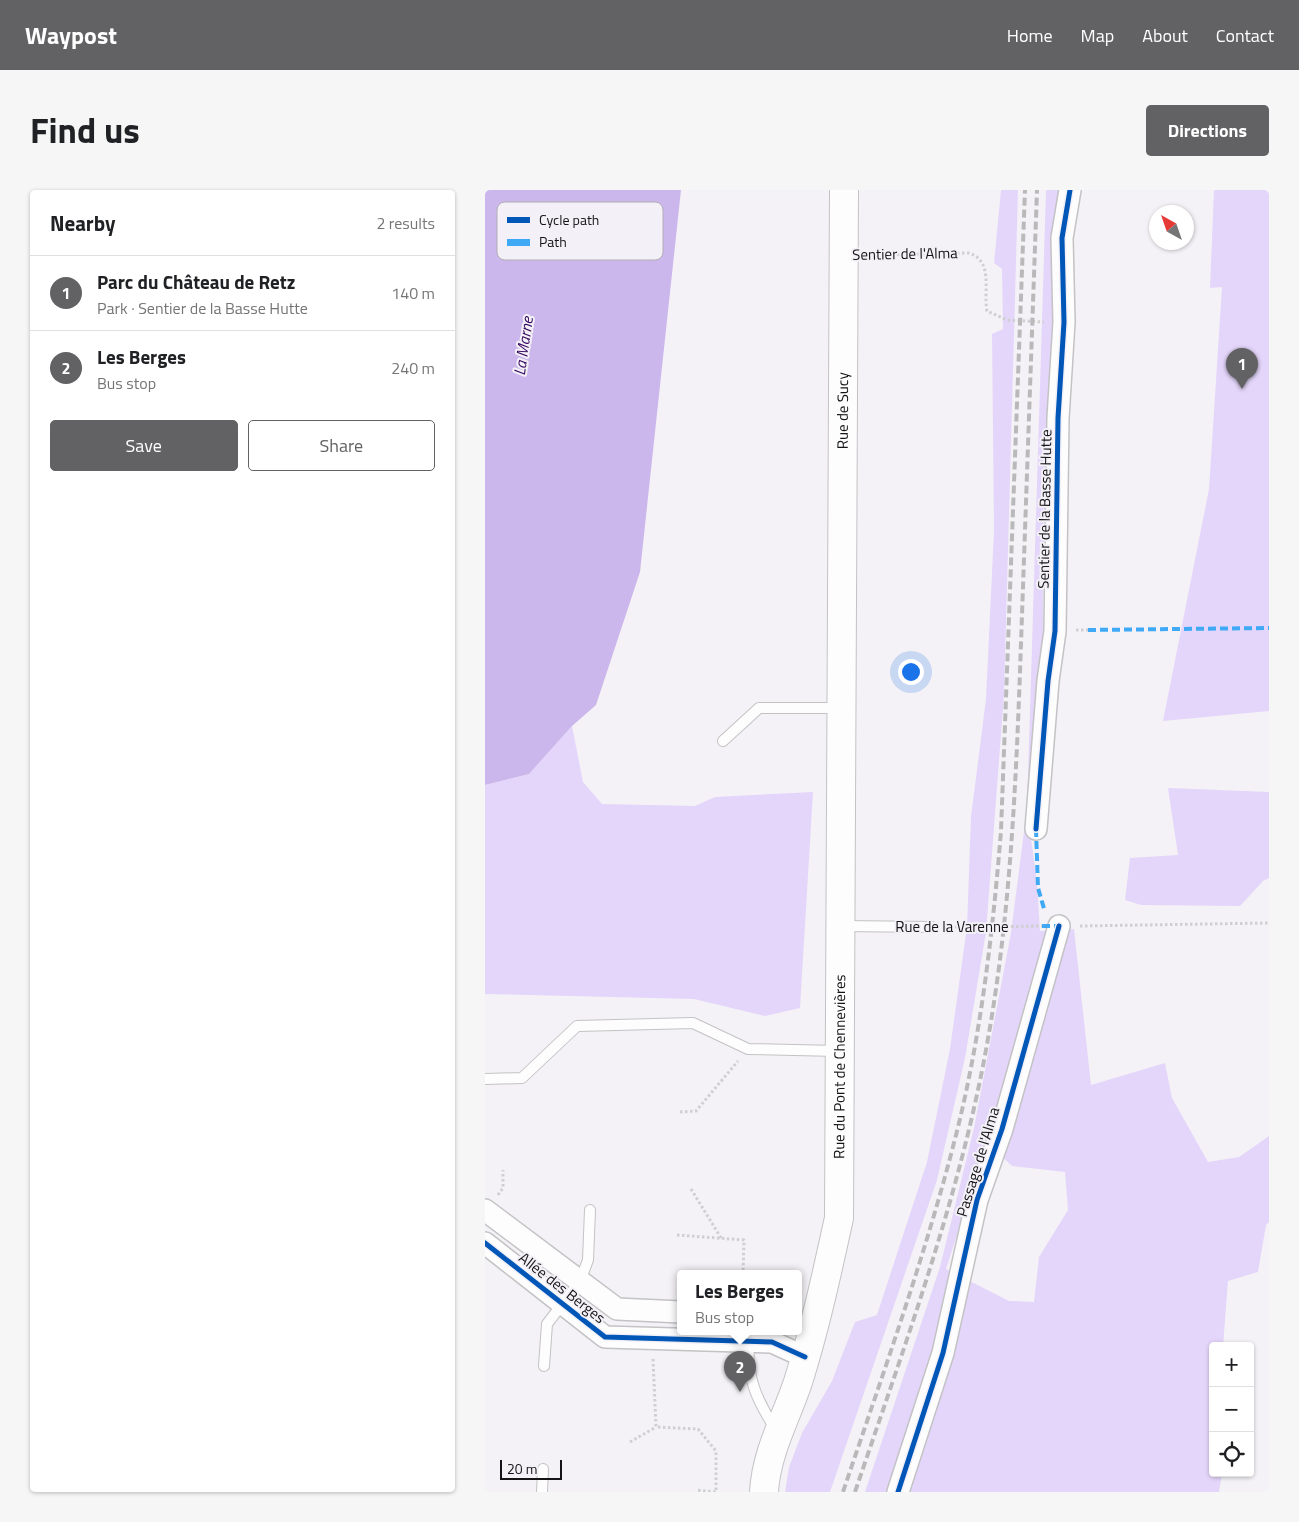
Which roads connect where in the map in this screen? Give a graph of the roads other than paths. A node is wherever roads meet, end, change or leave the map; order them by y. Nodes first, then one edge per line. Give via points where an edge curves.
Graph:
1 (845, 190) edge
2 (1070, 190) edge
3 (842, 629) joint
4 (841, 708) junction
5 (723, 740) dead end
6 (1036, 829) dead end
7 (1051, 925) road end
8 (840, 926) junction
9 (932, 927) road end
10 (839, 1050) junction
11 (485, 1079) edge
12 (485, 1210) edge
13 (590, 1210) dead end
14 (485, 1243) edge
15 (580, 1281) junction
16 (562, 1304) junction
17 (677, 1312) edge
18 (806, 1326) edge
19 (750, 1336) edge
20 (805, 1357) junction
21 (544, 1366) dead end
22 (778, 1433) junction
23 (543, 1469) dead end
24 (543, 1492) edge
25 (764, 1492) edge
26 (898, 1492) edge

1 - 3 main road, Rue de Sucy
2 - 6 street, Sentier de la Basse Hutte via 1062,238 1055,631
3 - 4 main road, Rue du Pont de Chennevières
4 - 5 lane via 759,708
4 - 8 main road, Rue du Pont de Chennevières
7 - 26 street, Passage de l'Alma via 1002,1129 977,1200 943,1353
8 - 9 lane, Rue de la Varenne
8 - 10 main road, Rue du Pont de Chennevières
10 - 11 lane via 748,1049 693,1023 577,1026 522,1078
10 - 18 main road, Rue du Pont de Chennevières via 839,1218
12 - 15 street, Allée des Berges
13 - 15 lane via 588,1260
14 - 16 street, Allée des Berges
15 - 16 lane
15 - 17 street, Allée des Berges via 617,1308
16 - 19 street, Allée des Berges via 605,1337
16 - 21 lane via 547,1324
18 - 20 main road, Rue du Pont de Chennevières
19 - 20 street, Allée des Berges
19 - 22 lane via 749,1375 759,1404
20 - 22 main road, Rue du Pont de Chennevières
22 - 25 main road, Rue du Pont de Chennevières
23 - 24 lane

